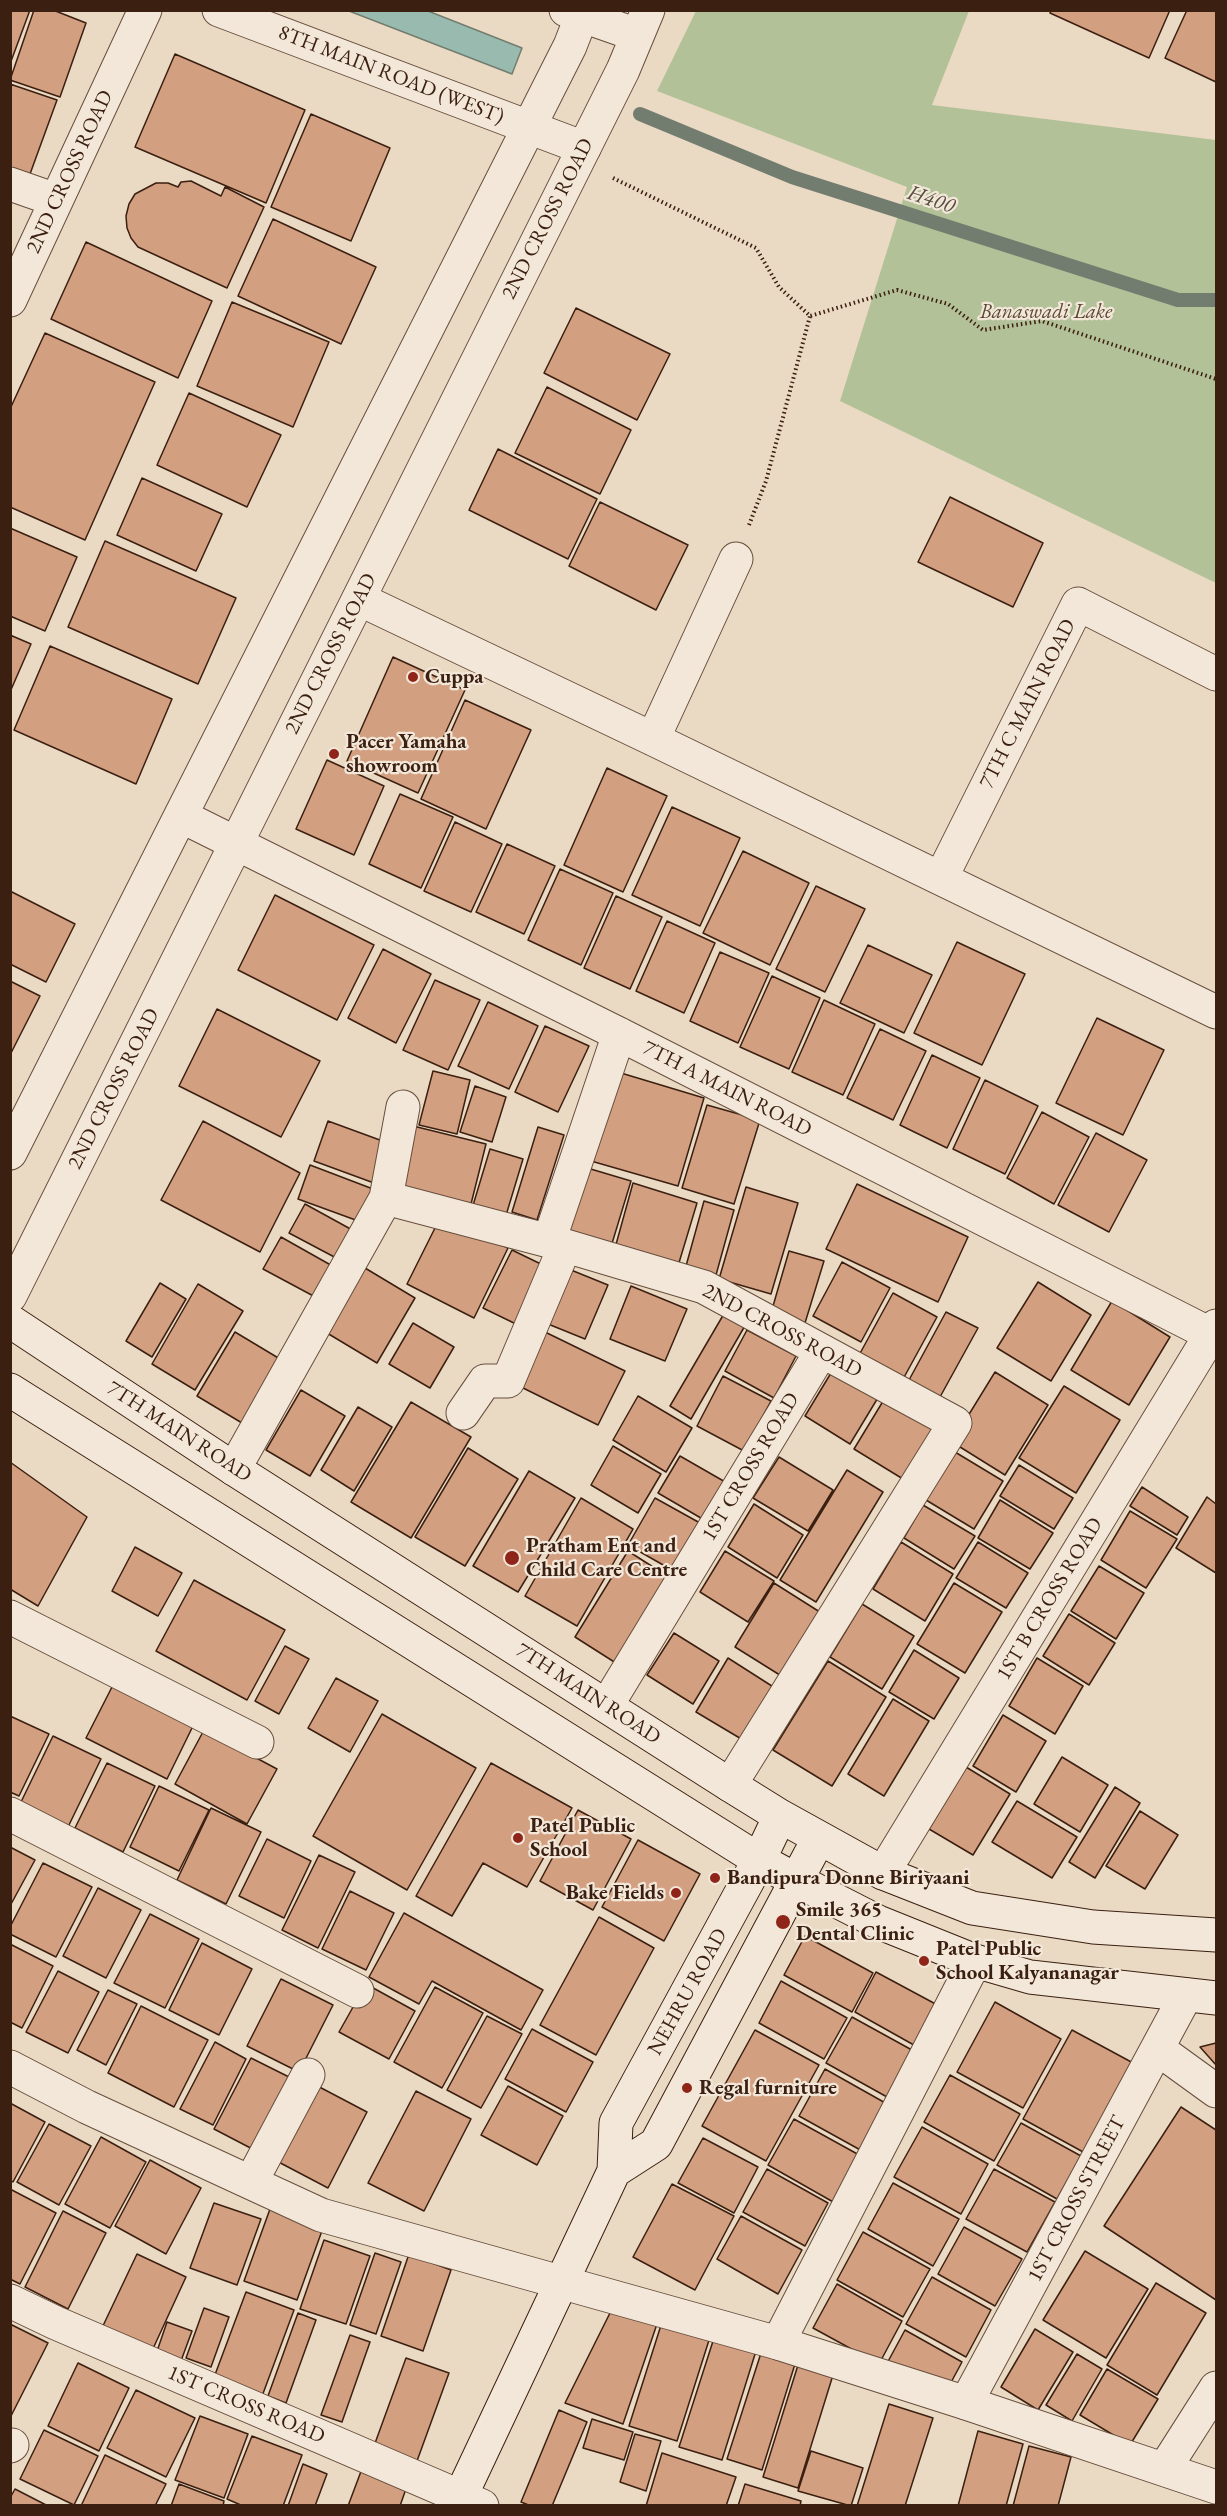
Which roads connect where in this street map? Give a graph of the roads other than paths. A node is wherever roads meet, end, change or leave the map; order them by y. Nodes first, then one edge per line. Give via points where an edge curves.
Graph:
1 (146, 10) edge
2 (219, 10) edge
3 (575, 21) edge
4 (642, 23) edge
5 (529, 128) junction
6 (581, 155) junction
7 (10, 184) edge
8 (56, 200) junction
9 (10, 300) edge
10 (736, 559) road end
11 (359, 599) junction
12 (1216, 674) edge
13 (653, 739) junction
14 (180, 816) junction
15 (236, 845) junction
16 (940, 878) junction
17 (1216, 1012) edge
18 (620, 1034) junction
19 (403, 1107) dead end
20 (10, 1153) edge
21 (386, 1198) junction
22 (557, 1244) junction
23 (10, 1296) edge
24 (10, 1321) edge
25 (1215, 1333) edge
26 (821, 1352) junction
27 (10, 1390) edge
28 (464, 1413) dead end
29 (234, 1469) junction
30 (10, 1617) edge
31 (608, 1705) junction
32 (257, 1743) dead end
33 (730, 1785) junction
34 (10, 1814) edge
35 (780, 1816) junction
36 (819, 1838) junction
37 (759, 1860) junction
38 (883, 1873) junction
39 (796, 1880) junction
40 (1216, 1935) edge
41 (975, 1961) junction
42 (357, 1991) dead end
43 (1202, 1996) edge
44 (1158, 2049) junction
45 (10, 2067) edge
46 (308, 2075) dead end
47 (1216, 2091) edge
48 (614, 2171) junction
49 (251, 2182) junction
50 (560, 2282) junction
51 (10, 2301) edge
52 (778, 2343) junction
53 (1216, 2388) edge
54 (966, 2403) junction
55 (1165, 2468) junction
56 (1216, 2487) edge
57 (466, 2503) edge

1 - 8 street, 2ND CROSS ROAD
2 - 5 street, 8TH MAIN ROAD (WEST)
3 - 4 street
3 - 5 street
4 - 6 street, 2ND CROSS ROAD
5 - 6 street, 8TH MAIN ROAD (WEST)
5 - 14 street
6 - 11 street, 2ND CROSS ROAD
7 - 8 street
8 - 9 street, 2ND CROSS ROAD
10 - 13 street
11 - 13 street
11 - 15 street, 2ND CROSS ROAD
12 - 16 street, 7TH C MAIN ROAD via 1078,604
13 - 16 street
14 - 15 street, 7TH A MAIN ROAD
14 - 20 street
15 - 18 street, 7TH A MAIN ROAD
15 - 23 street, 2ND CROSS ROAD
16 - 17 street
18 - 22 street
18 - 25 street, 7TH A MAIN ROAD
19 - 21 street
21 - 22 street, 2ND CROSS ROAD
21 - 29 street
22 - 26 street, 2ND CROSS ROAD via 704,1287
22 - 28 street via 508,1381 485,1381
24 - 29 street, 7TH MAIN ROAD
25 - 38 street, 1ST B CROSS ROAD
26 - 31 street, 1ST CROSS ROAD
26 - 33 street, 2ND CROSS ROAD via 955,1423
27 - 37 street
29 - 31 street, 7TH MAIN ROAD
30 - 32 street
31 - 33 street, 7TH MAIN ROAD
33 - 35 street, 7TH MAIN ROAD
34 - 42 street
35 - 36 street, 7TH MAIN ROAD
35 - 37 street, NEHRU ROAD
36 - 38 street, 7TH MAIN ROAD
36 - 39 street, NEHRU ROAD
37 - 39 street
37 - 48 street, NEHRU ROAD via 616,2124
38 - 40 street, 7TH MAIN ROAD via 972,1908 1092,1927
39 - 41 street via 879,1922
39 - 48 street, NEHRU ROAD via 656,2144
41 - 43 street via 1030,1977
41 - 52 street
43 - 44 street, 1ST CROSS STREET
44 - 47 street
44 - 54 street, 1ST CROSS STREET
45 - 49 street
46 - 49 street
48 - 50 street, NEHRU ROAD
49 - 50 street via 321,2215
50 - 52 street
50 - 57 street, NEHRU ROAD
51 - 57 street, 1ST CROSS ROAD
52 - 54 street
53 - 55 street
54 - 55 street
55 - 56 street

